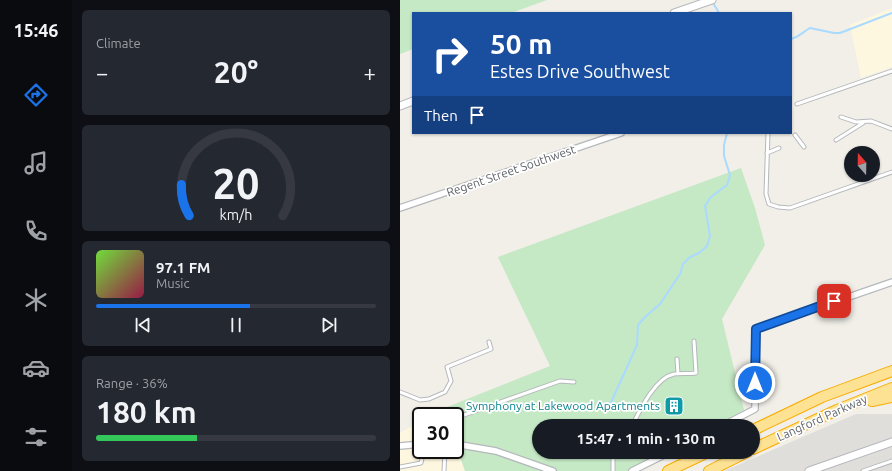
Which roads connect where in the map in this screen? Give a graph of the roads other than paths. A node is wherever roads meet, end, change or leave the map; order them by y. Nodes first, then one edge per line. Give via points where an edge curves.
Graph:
1 (712, 0) edge
2 (677, 12) edge
3 (892, 71) edge
4 (412, 101) edge
5 (797, 104) dead end
6 (400, 106) edge
7 (841, 117) dead end
8 (864, 122) junction
9 (892, 129) edge
10 (618, 134) edge
11 (768, 134) edge
12 (795, 135) dead end
13 (836, 140) dead end
14 (804, 147) dead end
15 (779, 148) dead end
16 (767, 153) junction
17 (892, 172) edge
18 (400, 208) edge
19 (892, 282) edge
20 (694, 341) dead end
21 (489, 342) dead end
22 (677, 358) dead end
23 (892, 364) edge
24 (892, 371) edge
25 (678, 374) junction
26 (574, 382) dead end
27 (892, 388) edge
28 (400, 392) edge
29 (822, 397) junction
30 (892, 397) edge
31 (837, 410) junction
32 (464, 415) edge
33 (636, 419) edge
34 (736, 419) edge
35 (760, 427) edge
36 (892, 442) edge
37 (412, 445) edge
38 (400, 446) edge
39 (464, 446) edge
40 (760, 446) edge
41 (422, 459) edge
42 (444, 459) edge
43 (613, 459) edge
44 (656, 459) edge
45 (693, 459) edge
46 (733, 459) edge
47 (892, 461) edge
48 (400, 467) edge
49 (444, 471) edge
50 (553, 471) edge
51 (612, 471) edge
52 (632, 471) edge
53 (668, 471) edge
54 (709, 471) edge
55 (808, 471) edge
56 (863, 471) edge

1 - 2 street
3 - 5 lane
4 - 6 street
7 - 8 lane
8 - 9 lane via 871,121
8 - 13 lane
10 - 18 street, Regent Street Southwest
11 - 16 lane
12 - 14 lane
15 - 16 lane
16 - 17 lane via 766,194 769,204 778,207 790,208
19 - 34 street via 756,329 755,409
20 - 25 lane via 696,373
21 - 28 lane via 491,349 446,367 451,381 445,392 420,400
22 - 25 lane
23 - 29 highway
24 - 29 highway, Langford Parkway
25 - 33 lane via 664,378 644,402
26 - 32 lane via 560,381
27 - 31 highway, Langford Parkway
29 - 35 highway, Langford Parkway
30 - 31 highway
31 - 40 highway, Langford Parkway
36 - 55 street
37 - 38 street
39 - 50 street via 496,451
41 - 48 lane via 421,463
42 - 49 lane
43 - 51 lane
44 - 52 street
45 - 53 highway
46 - 54 highway
47 - 56 lane

